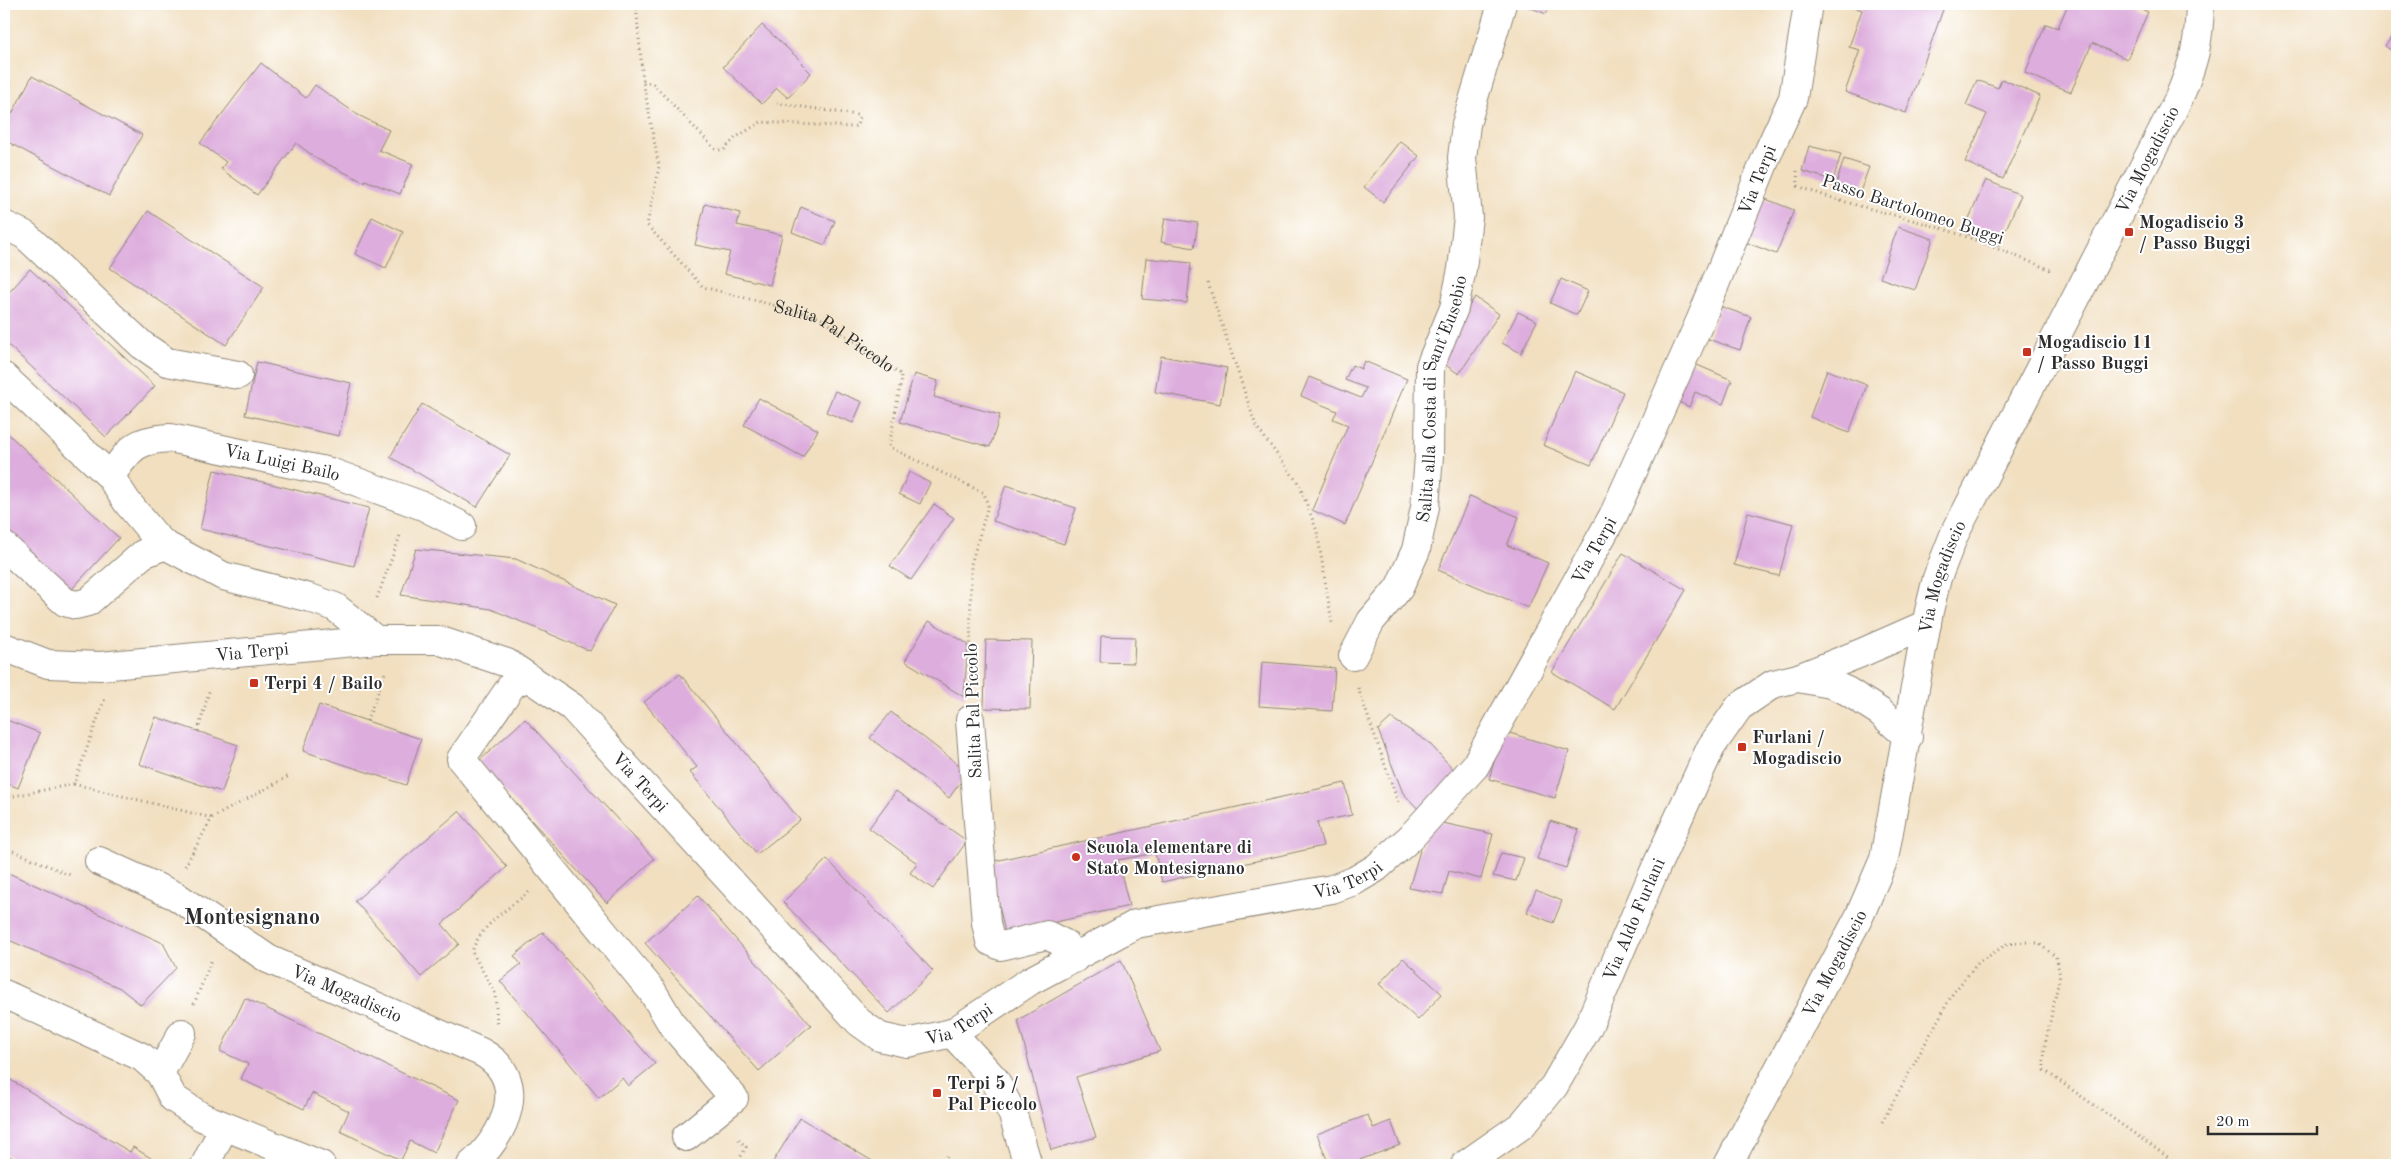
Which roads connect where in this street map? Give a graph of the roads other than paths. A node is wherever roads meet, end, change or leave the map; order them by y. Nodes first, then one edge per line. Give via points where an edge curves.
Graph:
1 (1502, 4) edge
2 (1808, 4) edge
3 (2200, 4) edge
4 (4, 225) edge
5 (238, 375) dead end
6 (4, 377) edge
7 (110, 476) junction
8 (462, 526) dead end
9 (166, 545) junction
10 (4, 546) edge
11 (1927, 624) junction
12 (379, 637) junction
13 (4, 648) edge
14 (1353, 656) road end
15 (527, 676) junction
16 (1798, 678) junction
17 (970, 720) road end
18 (1908, 737) junction
19 (99, 861) dead end
20 (1074, 959) junction
21 (4, 994) edge
22 (182, 1033) road end
23 (952, 1033) junction
24 (160, 1073) junction
25 (224, 1126) junction
26 (686, 1137) dead end
27 (205, 1165) edge
28 (321, 1165) edge
29 (471, 1165) edge
30 (1028, 1165) edge
31 (1465, 1165) edge
32 (1728, 1165) edge

1 - 14 street, Salita alla Costa di Sant'Eusebio via 1466,124 1462,158 1468,217 1463,260 1454,308 1430,366 1429,465 1416,550 1399,588 1370,621
2 - 20 street, Via Terpi via 1793,98 1701,319 1614,514 1475,766 1410,838 1376,868 1354,881 1332,888 1136,924
3 - 11 street, Via Mogadiscio via 2194,60 2179,98 1954,535 1937,578
4 - 5 street via 25,235 142,345 167,362
6 - 7 street
7 - 8 street, Via Luigi Bailo via 131,449 147,439 170,438 330,472 412,502
7 - 9 street via 127,502
9 - 10 street via 142,554 88,602 76,604 65,602
9 - 12 street via 223,576 335,606
11 - 16 street, Via Aldo Furlani
11 - 18 street, Via Mogadiscio
12 - 13 street, Via Terpi via 118,665 48,664
12 - 15 street, Via Terpi via 438,640 507,663
15 - 23 street, Via Terpi via 572,707 859,1022 880,1038 907,1043
15 - 26 street via 512,686 461,759 652,991 673,1026 734,1098
16 - 18 street, Via Aldo Furlani via 1830,684 1847,692 1880,712
16 - 31 street, Via Aldo Furlani via 1773,684 1739,707 1711,747 1588,1027 1554,1086 1522,1125
17 - 20 street, Salita Pal Piccolo via 990,941 1001,946 1047,934 1065,944
18 - 32 street, Via Mogadiscio via 1884,858 1860,917
19 - 29 street, Via Mogadiscio via 172,893 268,959 491,1058 503,1070 510,1090 509,1100 505,1119 495,1139
20 - 23 street, Via Terpi via 1030,982
21 - 24 street via 142,1057
22 - 24 street
23 - 30 street via 995,1080 1013,1115
24 - 25 street via 174,1098 202,1117
25 - 27 street
25 - 28 street

